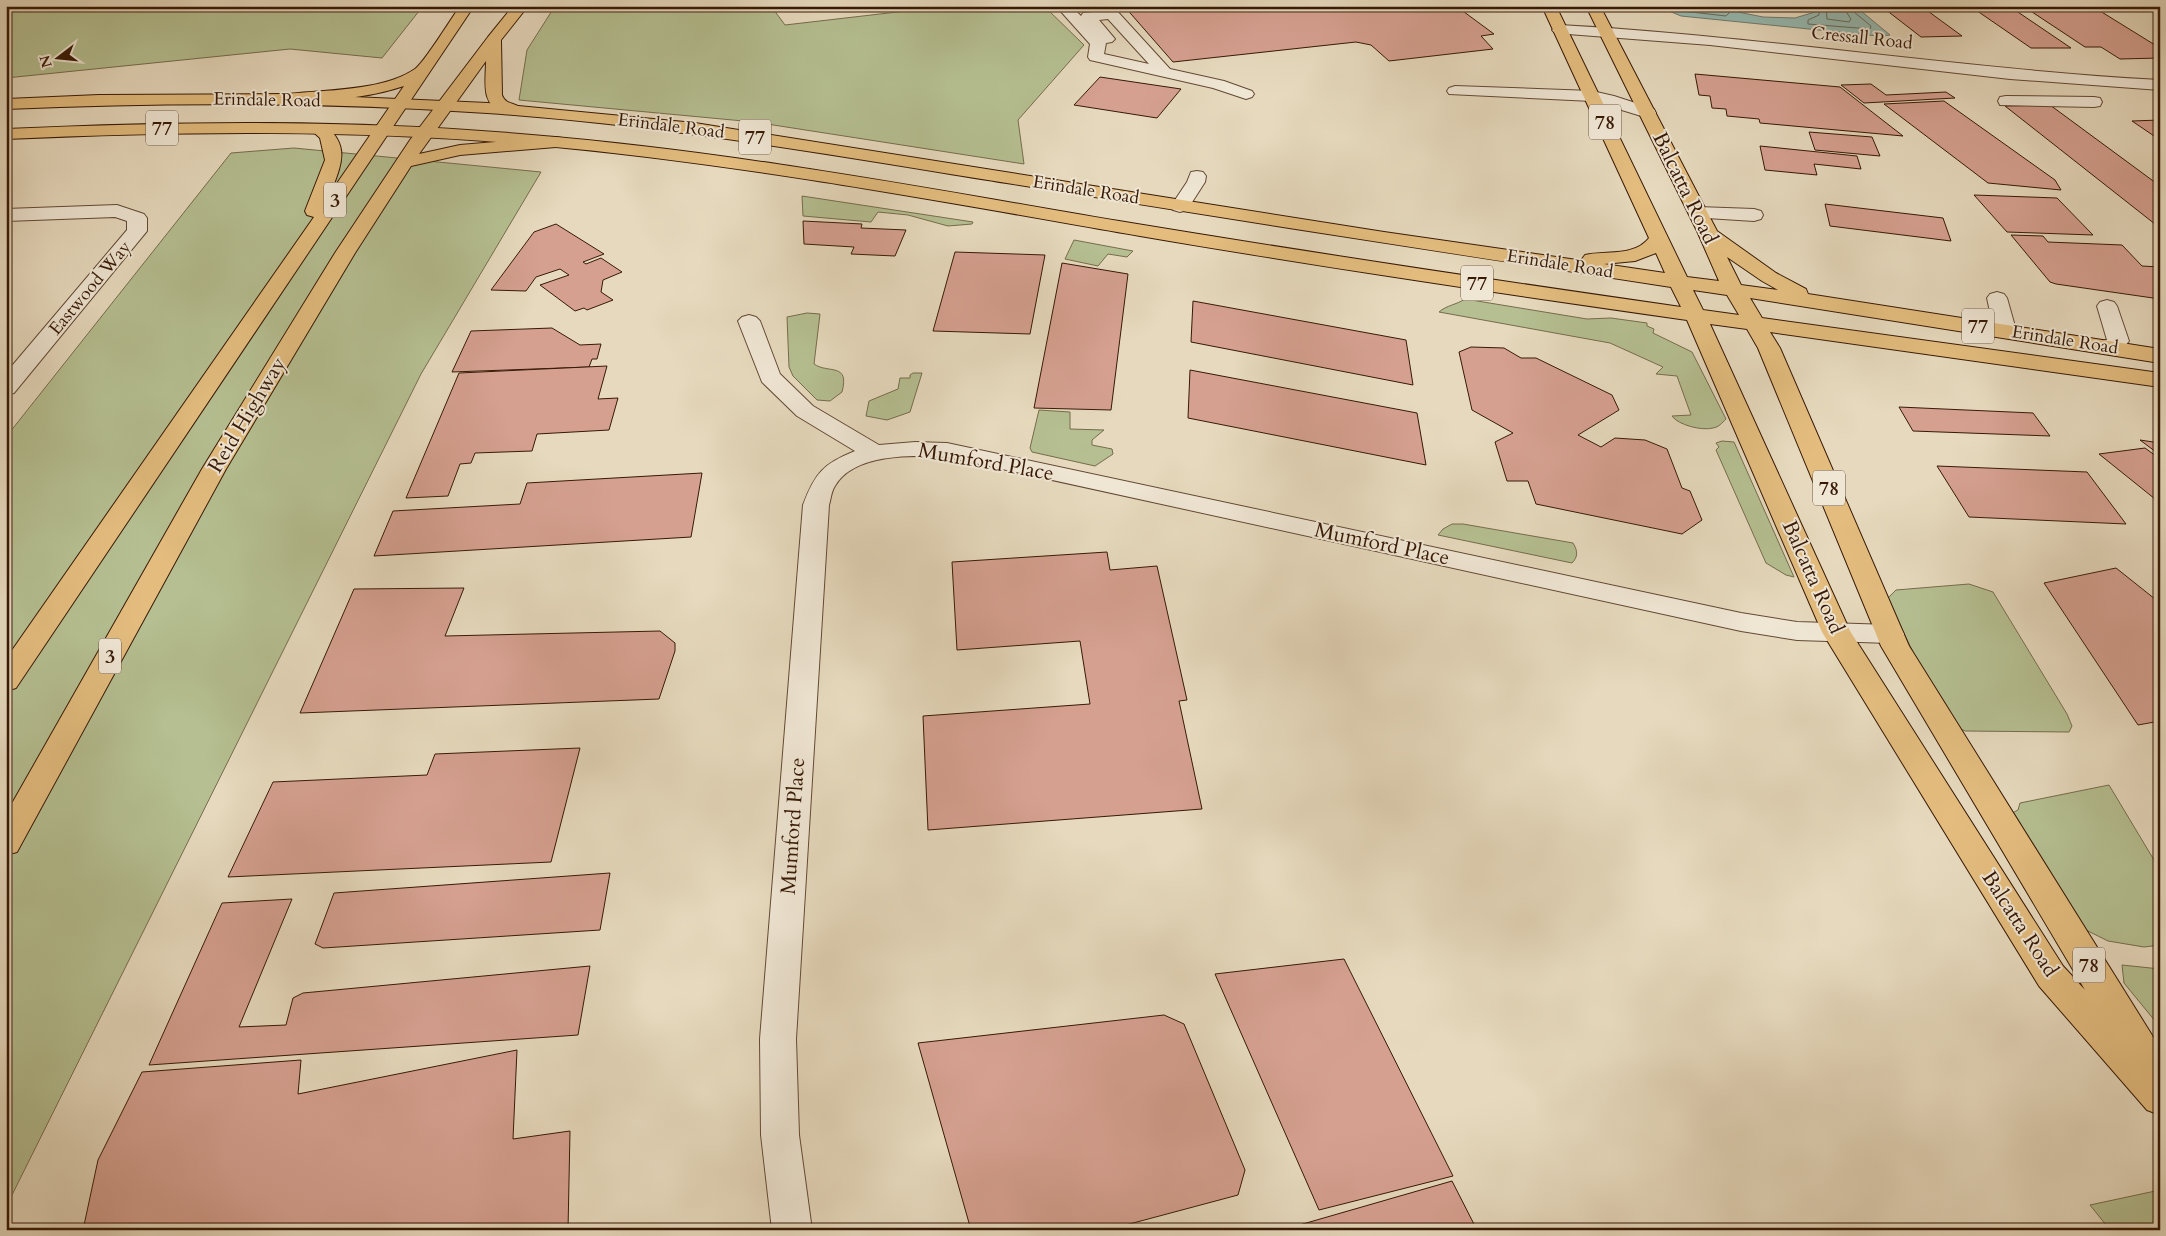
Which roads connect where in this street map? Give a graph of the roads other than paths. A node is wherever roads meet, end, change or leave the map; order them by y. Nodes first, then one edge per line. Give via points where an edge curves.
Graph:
1 (468, 6) edge
2 (521, 6) edge
3 (1063, 6) edge
4 (1549, 6) edge
5 (1594, 6) edge
6 (1560, 30) junction
7 (1607, 32) junction
8 (493, 40) junction
9 (1126, 63) junction
10 (1164, 71) junction
11 (422, 72) junction
12 (1628, 72) junction
13 (2058, 78) junction
14 (2076, 80) junction
15 (2160, 85) edge
16 (1454, 91) dead end
17 (1246, 94) dead end
18 (1540, 94) junction
19 (1592, 96) junction
20 (286, 99) junction
21 (2006, 101) dead end
22 (2071, 101) junction
23 (6, 104) edge
24 (401, 104) junction
25 (443, 106) junction
26 (514, 110) junction
27 (1546, 110) dead end
28 (1648, 112) junction
29 (318, 128) junction
30 (383, 131) junction
31 (424, 133) junction
32 (6, 134) edge
33 (556, 142) junction
34 (404, 162) junction
35 (1197, 176) dead end
36 (1180, 206) junction
37 (1698, 213) junction
38 (6, 215) edge
39 (1754, 215) dead end
40 (1708, 234) junction
41 (1659, 238) junction
42 (296, 254) junction
43 (1538, 261) junction
44 (1680, 282) junction
45 (1734, 290) junction
46 (1997, 298) dead end
47 (1838, 304) junction
48 (2107, 306) dead end
49 (1696, 315) junction
50 (750, 321) dead end
51 (1755, 323) junction
52 (2005, 330) junction
53 (2102, 347) junction
54 (2160, 356) edge
55 (2160, 380) edge
56 (6, 388) edge
57 (875, 453) junction
58 (1836, 632) junction
59 (1890, 634) junction
60 (6, 681) edge
61 (6, 843) edge
62 (2160, 1081) edge
63 (2160, 1098) edge
64 (792, 1230) edge

1 - 11 main road, Reid Highway / 3
2 - 8 main road, Reid Highway / 3
3 - 9 street via 1098,43 1096,57
4 - 6 main road, Balcatta Road / 78
5 - 7 main road, Balcatta Road / 78
6 - 7 street, Cressall Road
6 - 19 main road, Balcatta Road / 78
7 - 12 main road, Balcatta Road / 78
7 - 13 street, Cressall Road
8 - 25 main road, Reid Highway / 3
8 - 26 main road via 496,102
9 - 10 street
9 - 10 street via 1088,16 1112,14
10 - 17 street
11 - 20 main road via 378,88
11 - 24 main road, Reid Highway / 3
12 - 19 street via 1608,89
12 - 28 main road, Balcatta Road / 78
13 - 14 street, Cressall Road
13 - 22 street
14 - 15 street, Cressall Road
14 - 22 street via 2094,102
16 - 18 street
18 - 19 street
18 - 27 street
19 - 28 street
19 - 41 main road, Balcatta Road / 78
20 - 23 main road, Erindale Road / 77
20 - 24 main road, Erindale Road / 77
21 - 22 street
24 - 25 main road, Erindale Road / 77
24 - 30 main road, Reid Highway / 3
25 - 26 main road, Erindale Road / 77
25 - 31 main road, Reid Highway / 3
26 - 36 main road, Erindale Road / 77 via 696,128
28 - 37 main road, Balcatta Road / 78
29 - 30 main road, Erindale Road / 77
29 - 32 main road, Erindale Road / 77 via 146,128
29 - 42 main road via 328,136 334,160
30 - 31 main road, Erindale Road / 77
30 - 42 main road, Reid Highway / 3
31 - 33 main road, Erindale Road / 77
31 - 34 main road, Reid Highway / 3
33 - 34 main road via 460,150
33 - 49 main road, Erindale Road / 77 via 744,164 1262,251
34 - 61 main road, Reid Highway / 3 via 214,469
35 - 36 street
36 - 43 main road, Erindale Road / 77
37 - 39 street
37 - 40 main road, Balcatta Road / 78
38 - 56 street, Eastwood Way via 117,211 137,218 137,231
40 - 45 main road, Balcatta Road / 78
40 - 47 main road via 1780,284
41 - 43 main road via 1650,249 1628,256
41 - 44 main road, Balcatta Road / 78
42 - 60 main road, Reid Highway / 3 via 226,362
43 - 44 main road, Erindale Road / 77
44 - 45 main road, Erindale Road / 77
44 - 49 main road, Balcatta Road / 78
45 - 47 main road, Erindale Road / 77
45 - 51 main road, Balcatta Road / 78
46 - 52 street
47 - 52 main road, Erindale Road / 77
48 - 53 street via 2118,341
49 - 51 main road, Erindale Road / 77
49 - 58 main road, Balcatta Road
50 - 57 street via 770,377 806,410
51 - 55 main road, Erindale Road / 77
51 - 59 main road, Balcatta Road / 78 via 1769,348
52 - 53 main road, Erindale Road / 77
53 - 54 main road, Erindale Road / 77
57 - 58 street, Mumford Place via 925,448 947,450 1741,622 1797,631
57 - 64 street, Mumford Place via 842,466 824,483 816,505 778,1039 780,1135
58 - 59 street, Mumford Place
58 - 63 main road, Balcatta Road via 2051,976
59 - 62 main road, Balcatta Road / 78

